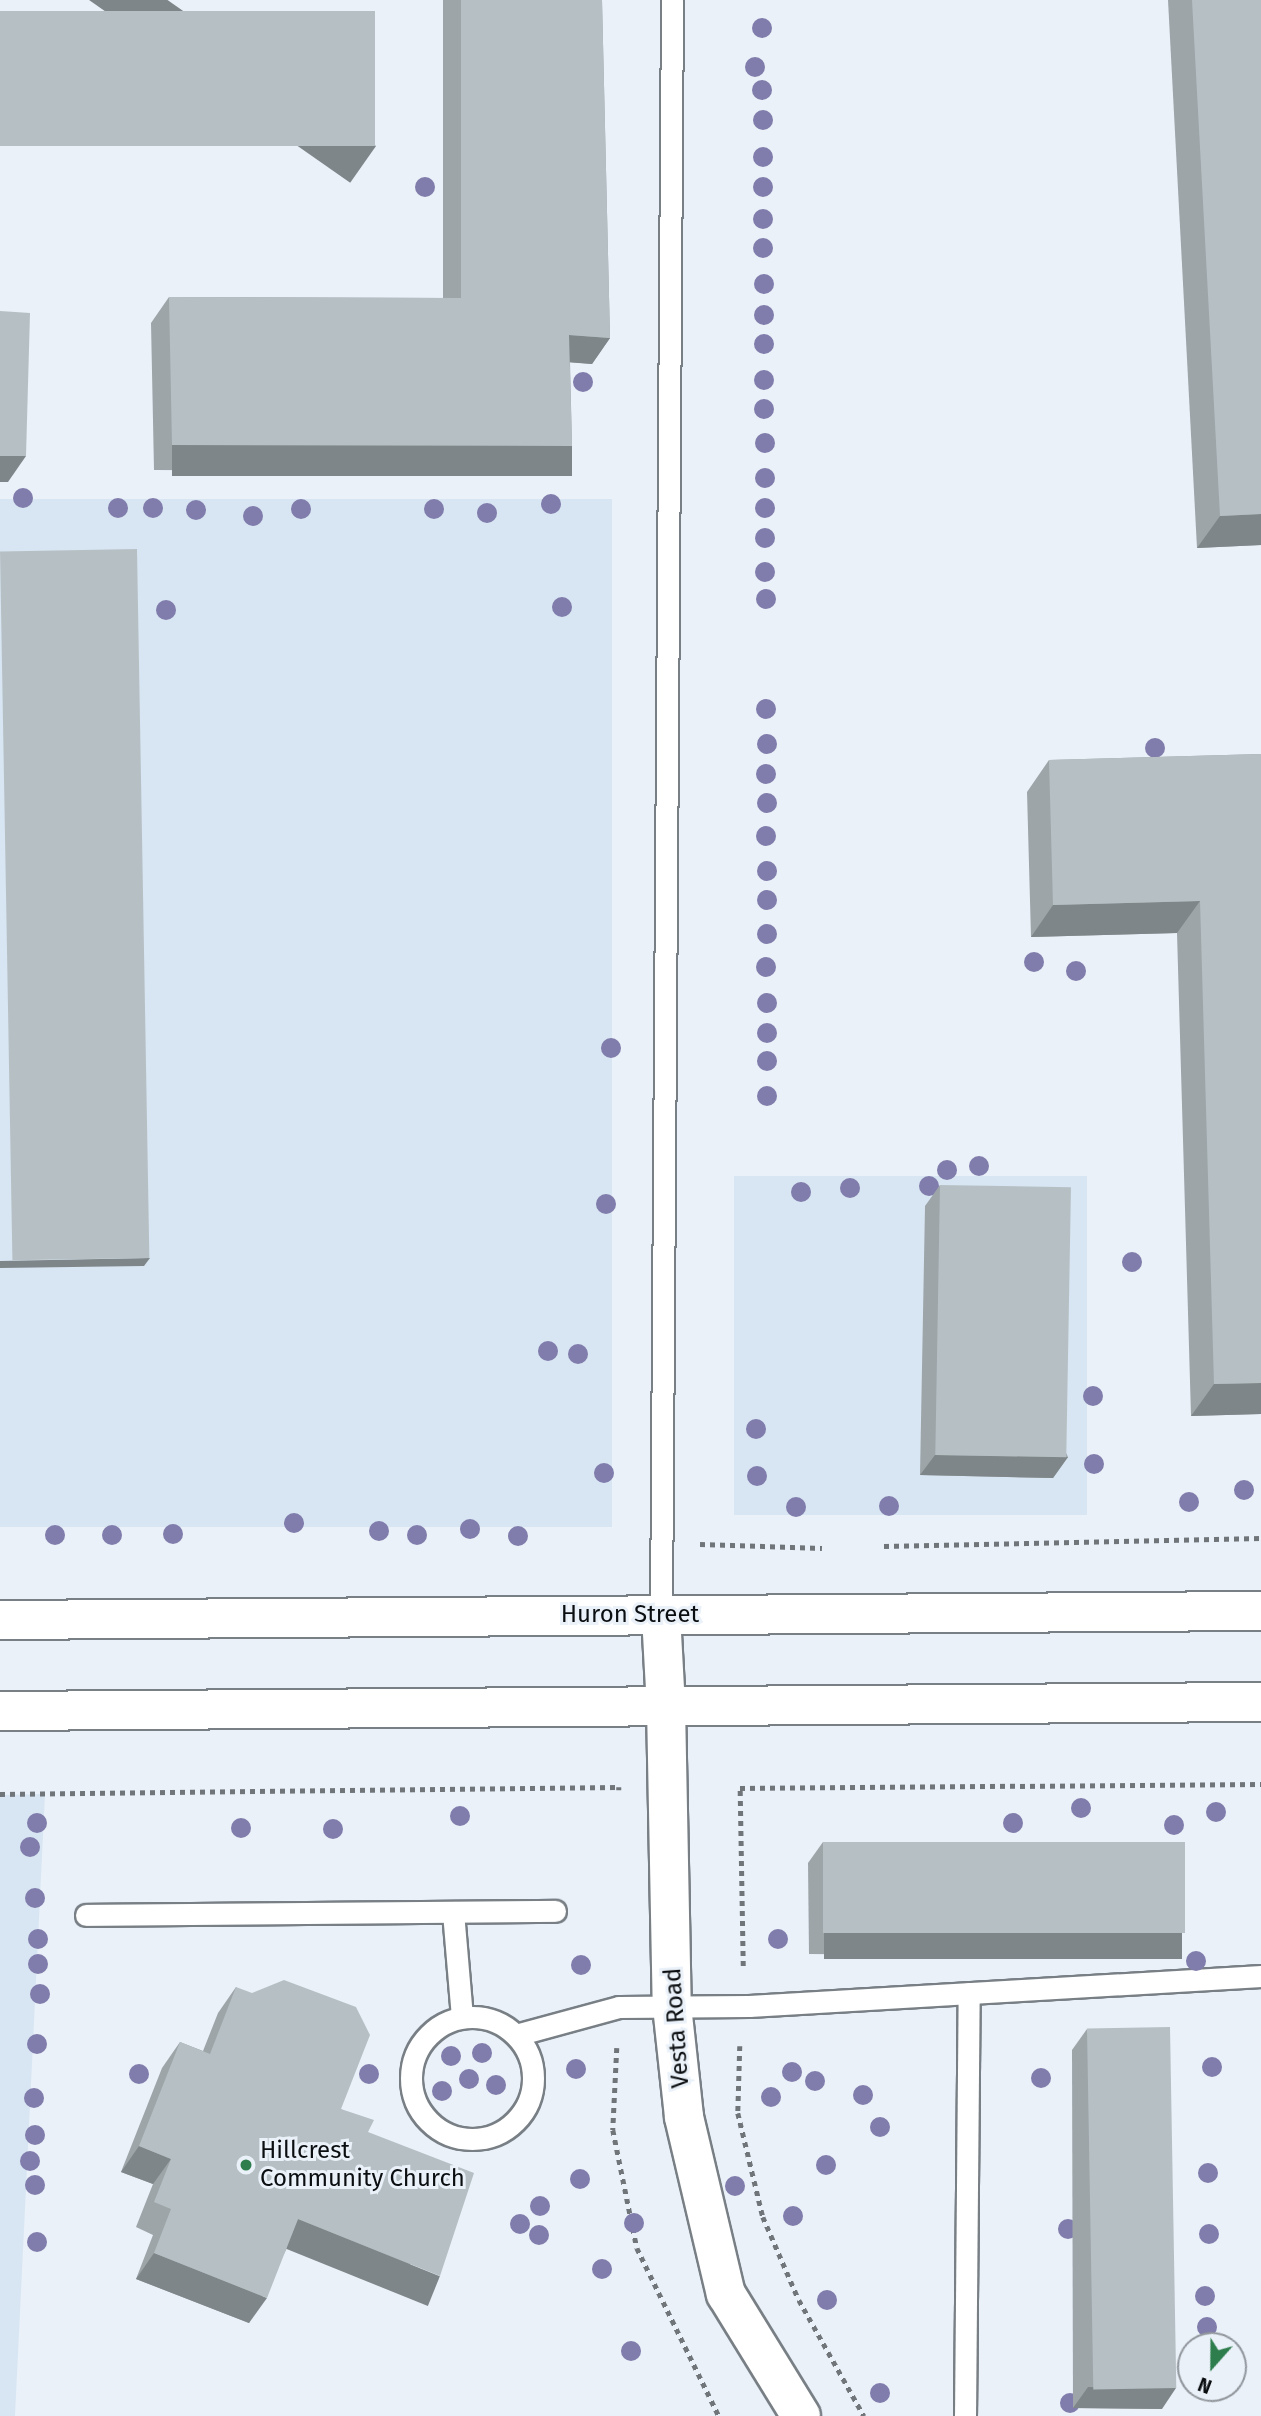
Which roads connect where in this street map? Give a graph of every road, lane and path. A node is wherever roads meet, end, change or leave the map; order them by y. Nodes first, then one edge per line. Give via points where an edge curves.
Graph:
1 (672, 0) edge
2 (1261, 1538) edge
3 (698, 1544) dead end
4 (884, 1546) dead end
5 (822, 1548) dead end
6 (1261, 1611) edge
7 (661, 1615) junction
8 (0, 1620) edge
9 (1261, 1702) edge
10 (666, 1706) junction
11 (0, 1711) edge
12 (1261, 1784) edge
13 (0, 1794) edge
14 (619, 1801) dead end
15 (555, 1911) dead end
16 (453, 1912) junction
17 (86, 1915) dead end
18 (743, 1966) dead end
19 (1261, 1976) edge
20 (969, 1993) junction
21 (672, 2006) junction
22 (619, 2007) junction
23 (462, 2017) junction
24 (516, 2035) junction
25 (740, 2043) dead end
26 (719, 2416) edge
27 (801, 2416) edge
28 (864, 2416) edge
29 (965, 2416) edge

1 - 7 lane
2 - 4 path
3 - 5 path
6 - 7 main road, Huron Street
7 - 8 main road, Huron Street
7 - 10 main road, Vesta Road
9 - 10 main road
10 - 11 main road
10 - 21 main road, Vesta Road
12 - 18 path via 740,1788
13 - 14 path via 619,1787
15 - 16 lane
16 - 17 lane
16 - 23 lane
19 - 20 lane
20 - 21 lane
20 - 29 lane
21 - 22 lane
21 - 27 main road, Vesta Road via 684,2117 726,2294
22 - 24 lane
22 - 26 path via 613,2130 637,2248
23 - 24 lane via 491,2020
23 - 24 lane via 427,2035 416,2052 411,2073 421,2111 453,2136 474,2139 494,2135 511,2126 524,2109 532,2091 533,2070 528,2051
25 - 28 path via 738,2113 763,2217 799,2300

